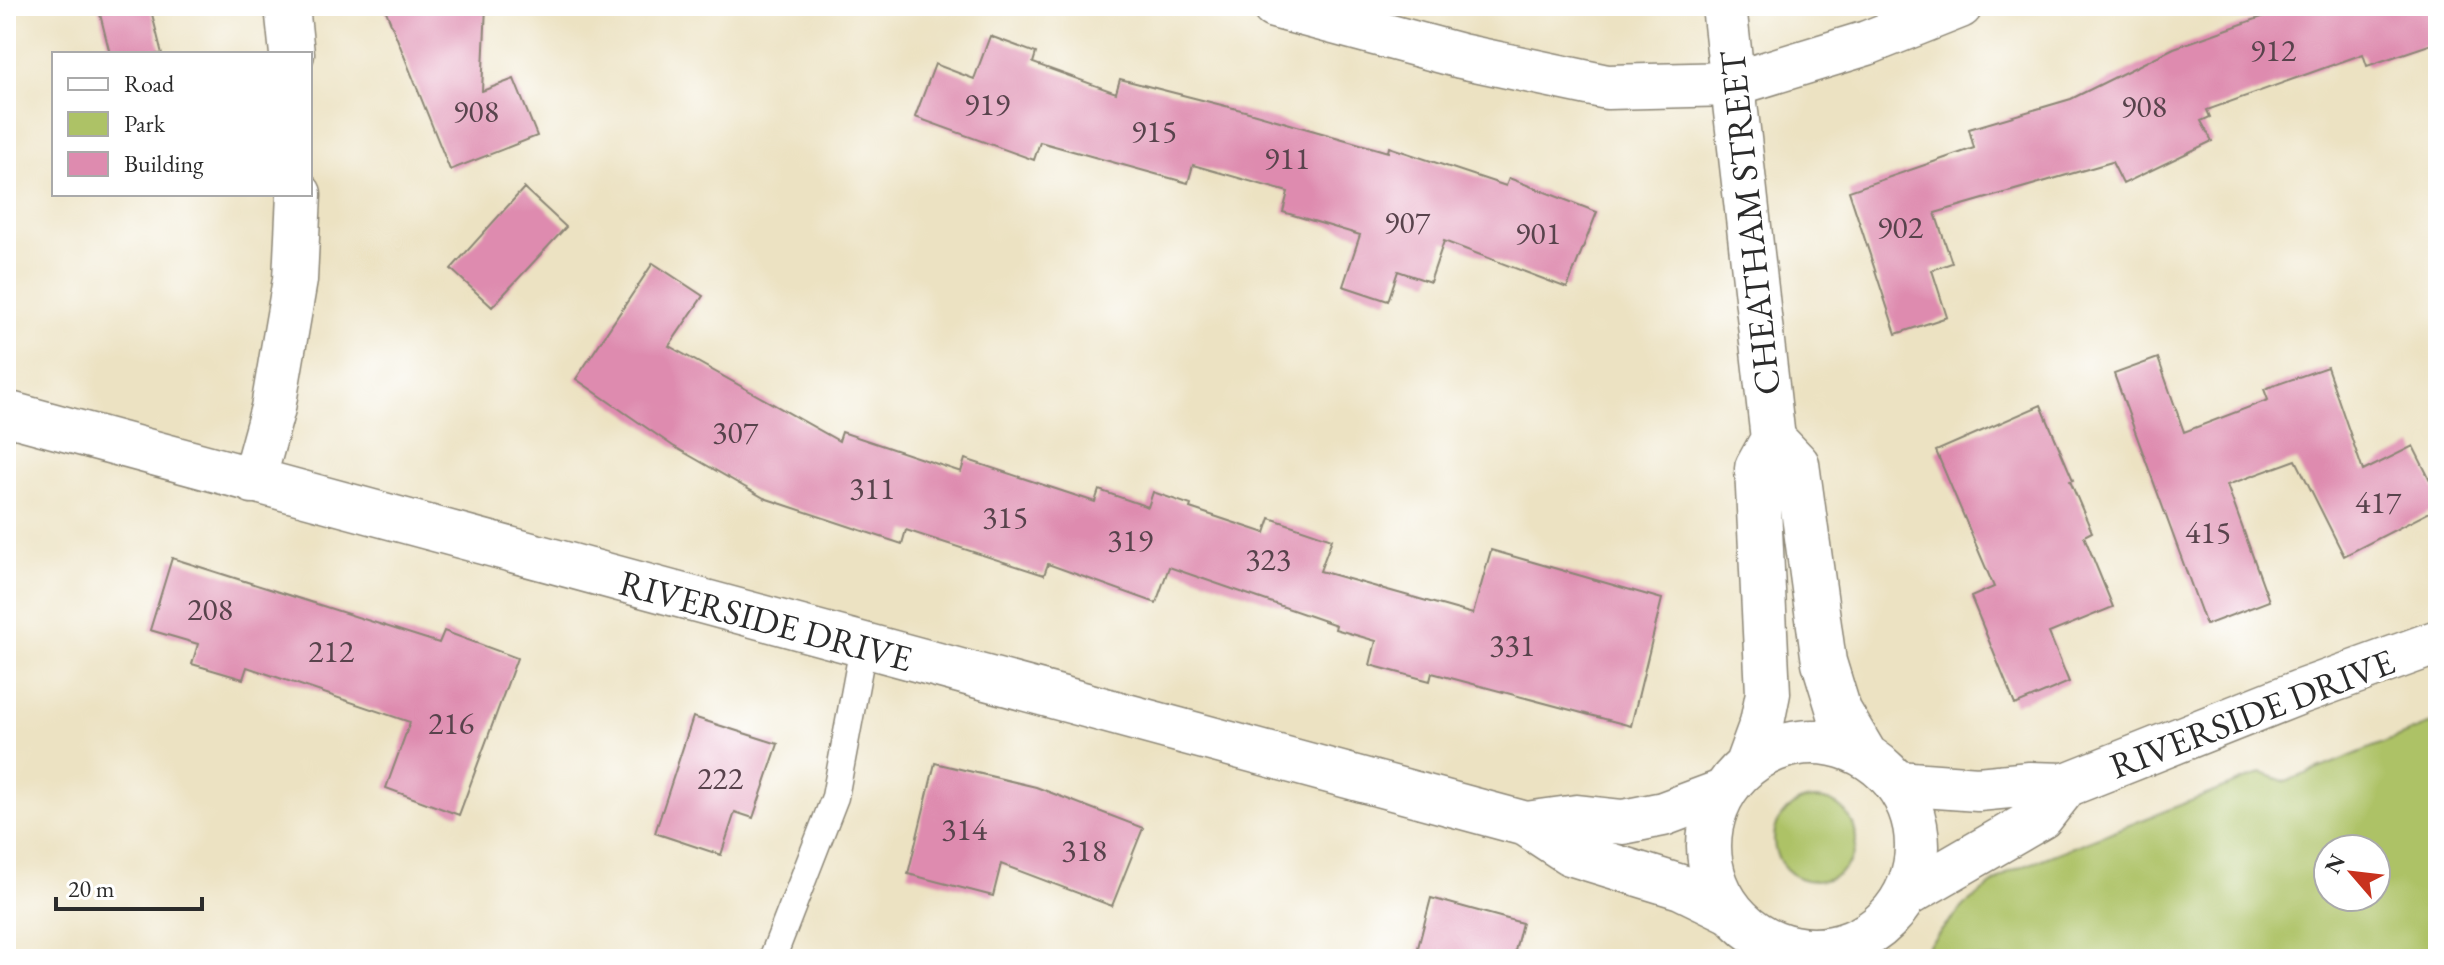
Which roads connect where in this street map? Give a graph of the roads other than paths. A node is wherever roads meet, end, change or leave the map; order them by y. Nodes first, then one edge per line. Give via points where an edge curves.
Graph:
1 (287, 6) edge
2 (1274, 6) edge
3 (1724, 6) edge
4 (1960, 6) edge
5 (292, 52) edge
6 (1733, 84) junction
7 (299, 196) edge
8 (6, 413) edge
9 (1773, 439) junction
10 (253, 481) junction
11 (2438, 642) edge
12 (863, 647) junction
13 (1865, 755) junction
14 (1735, 778) junction
15 (1897, 783) junction
16 (2066, 785) junction
17 (1526, 824) junction
18 (1889, 925) edge
19 (1753, 935) edge
20 (772, 959) edge

1 - 5 street
2 - 6 street via 1461,56 1607,87
3 - 6 street, CHEATHAM STREET
4 - 6 street via 1867,43
6 - 9 street, CHEATHAM STREET
7 - 10 street via 295,280 273,408
8 - 10 street, RIVERSIDE DRIVE
9 - 13 street, CHEATHAM STREET via 1797,464 1824,662 1839,711
9 - 14 street, CHEATHAM STREET via 1757,468 1768,693 1762,723
10 - 12 street, RIVERSIDE DRIVE
11 - 16 street, RIVERSIDE DRIVE
12 - 17 street, RIVERSIDE DRIVE
12 - 20 lane via 835,797
13 - 14 street via 1836,743 1805,741 1774,748
13 - 15 street
14 - 17 street, RIVERSIDE DRIVE via 1663,814 1623,822 1577,817
14 - 19 street via 1711,821 1708,853 1715,884
15 - 16 street, RIVERSIDE DRIVE via 1978,789
15 - 18 street via 1911,809 1917,838 1915,867
16 - 18 street, RIVERSIDE DRIVE via 2041,817
17 - 19 street, RIVERSIDE DRIVE via 1570,853 1681,887
18 - 19 street via 1822,951 1788,948

